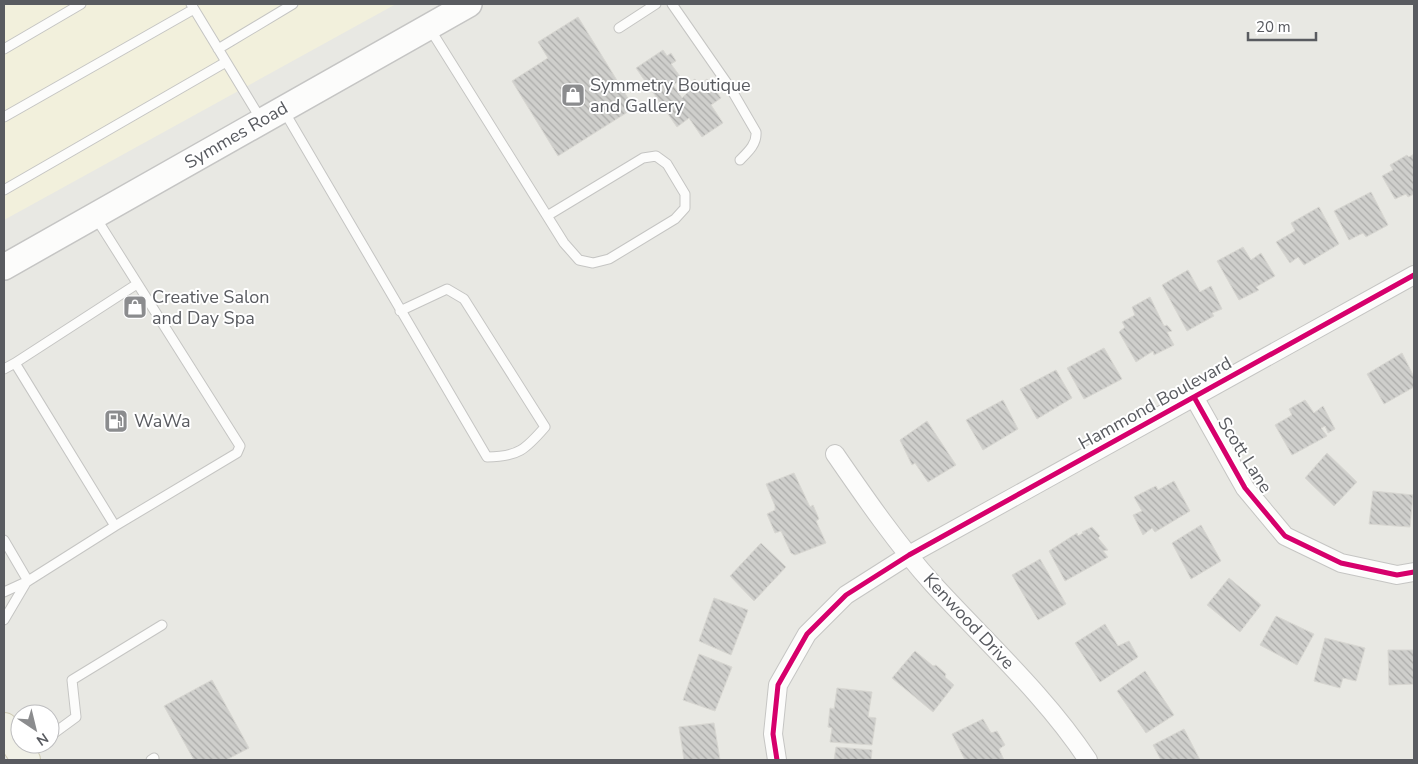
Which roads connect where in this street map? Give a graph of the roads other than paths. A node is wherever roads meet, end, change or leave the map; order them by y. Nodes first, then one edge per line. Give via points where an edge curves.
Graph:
1 (81, 4) edge
2 (293, 4) edge
3 (469, 4) edge
4 (656, 4) edge
5 (672, 4) edge
6 (193, 7) edge
7 (428, 27) junction
8 (619, 28) dead end
9 (4, 49) edge
10 (218, 49) junction
11 (226, 62) junction
12 (272, 115) junction
13 (4, 117) edge
14 (740, 160) dead end
15 (4, 190) edge
16 (94, 216) junction
17 (546, 216) junction
18 (7, 261) edge
19 (1414, 274) edge
20 (138, 284) junction
21 (400, 311) junction
22 (14, 362) junction
23 (4, 369) edge
24 (1194, 397) junction
25 (835, 454) dead end
26 (116, 526) junction
27 (4, 540) edge
28 (909, 555) junction
29 (1414, 572) edge
30 (28, 580) junction
31 (4, 592) edge
32 (4, 620) edge
33 (162, 625) dead end
34 (60, 729) edge
35 (777, 760) edge
36 (1088, 760) edge

1 - 9 lane
2 - 10 lane
3 - 7 main road, Symmes Road
4 - 8 lane
5 - 14 lane via 731,89 756,132 751,149
6 - 10 lane
6 - 13 lane
7 - 12 main road, Symmes Road
7 - 17 lane
10 - 11 lane
11 - 12 lane
11 - 15 lane
12 - 16 main road, Symmes Road
12 - 21 lane
16 - 18 main road, Symmes Road
16 - 20 lane
17 - 17 lane via 580,260 593,263 609,259 675,219 685,208 685,194 668,164 656,156 642,158
19 - 24 street, Hammond Boulevard
20 - 22 lane
20 - 26 lane via 240,446 238,453
21 - 21 lane via 487,457 505,457 528,447 545,427 464,299 447,290
22 - 23 lane
22 - 26 lane
24 - 28 street, Hammond Boulevard
24 - 29 street, Scott Lane via 1245,488 1285,536 1341,564 1398,575
25 - 28 street, Kenwood Drive
26 - 30 lane
27 - 30 lane
28 - 35 street, Hammond Boulevard via 846,595 807,634 778,685 773,734
28 - 36 street, Kenwood Drive via 1038,696
30 - 31 lane
30 - 32 lane
33 - 34 lane via 72,680 76,717

